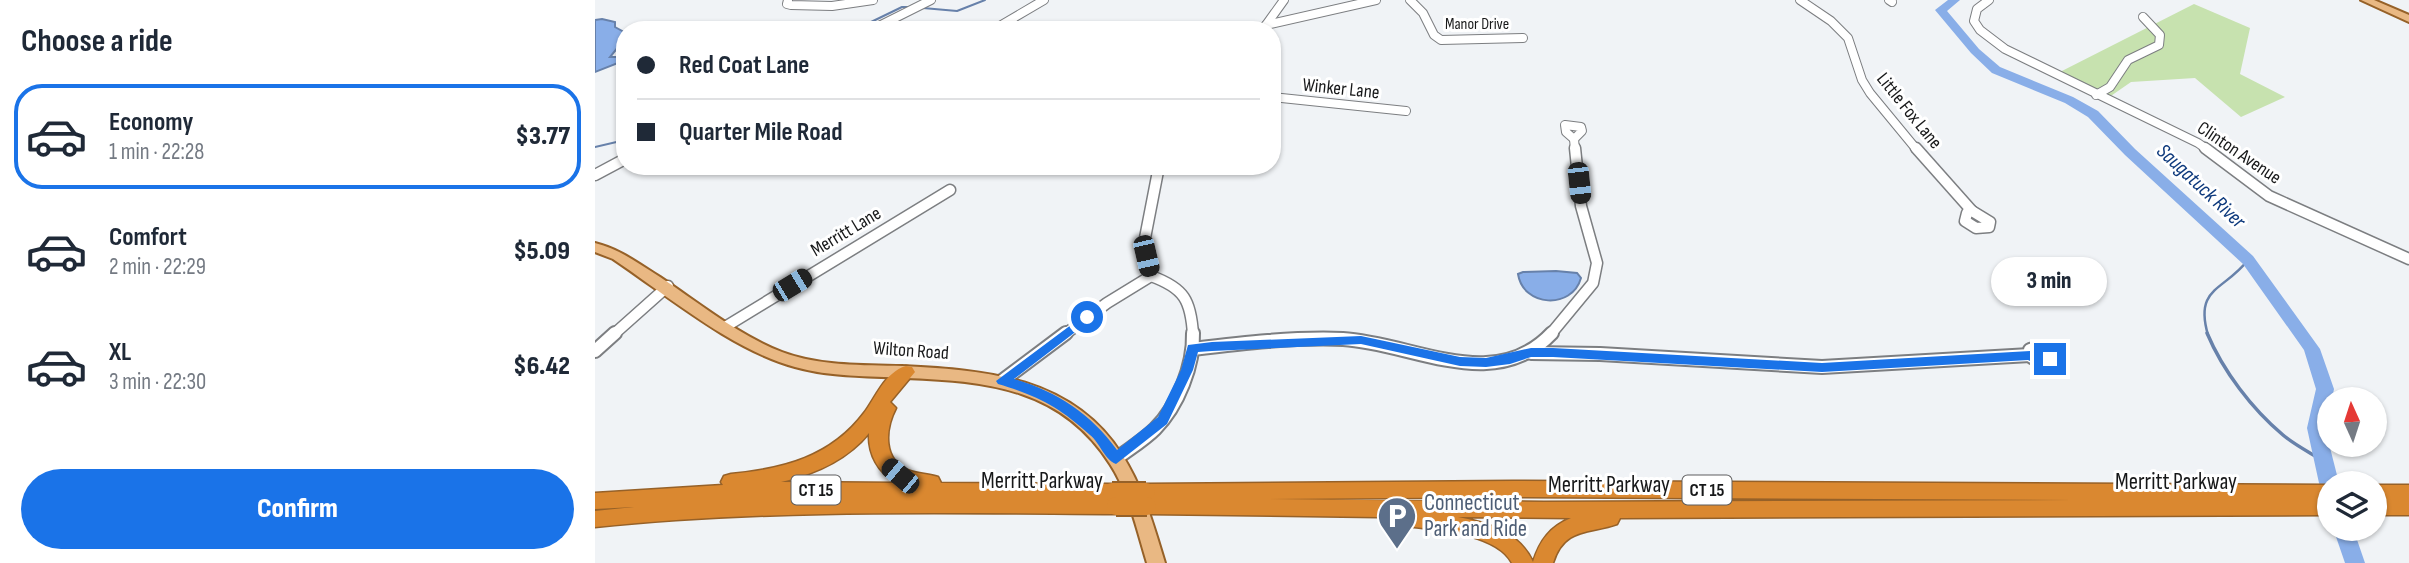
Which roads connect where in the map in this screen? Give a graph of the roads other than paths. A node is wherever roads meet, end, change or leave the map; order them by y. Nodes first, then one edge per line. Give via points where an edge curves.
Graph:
1 (788, 0) edge
2 (873, 0) edge
3 (1044, 0) edge
4 (1283, 0) edge
5 (1376, 0) edge
6 (1410, 0) edge
7 (1800, 0) edge
8 (1989, 0) edge
9 (2366, 0) edge
10 (921, 4) edge
11 (2143, 17) dead end
12 (2409, 19) edge
13 (889, 21) edge
14 (1008, 21) edge
15 (1267, 21) edge
16 (1281, 23) edge
17 (1523, 38) dead end
18 (2096, 95) junction
19 (1281, 98) edge
20 (1406, 111) dead end
21 (1574, 139) dead end
22 (616, 164) edge
23 (1157, 175) edge
24 (595, 176) edge
25 (950, 190) dead end
26 (1972, 211) dead end
27 (595, 247) edge
28 (2409, 259) edge
29 (1150, 276) junction
30 (668, 286) junction
31 (725, 327) junction
32 (1193, 349) junction
33 (595, 351) edge
34 (1531, 353) junction
35 (2030, 355) dead end
36 (906, 372) junction
37 (1003, 381) junction
38 (1116, 458) junction
39 (1037, 492) junction
40 (2317, 494) edge
41 (2387, 496) edge
42 (595, 499) edge
43 (1114, 499) junction
44 (1146, 499) junction
45 (2272, 500) junction
46 (2405, 500) edge
47 (2387, 504) edge
48 (2317, 506) edge
49 (1285, 507) junction
50 (1827, 508) junction
51 (595, 519) edge
52 (1156, 563) edge
53 (1523, 563) edge
54 (1543, 563) edge

1 - 2 street via 787,4 804,6
3 - 14 street
4 - 15 street
5 - 16 street
6 - 17 street, Manor Drive via 1441,40
7 - 26 street, Little Fox Lane via 1847,38 1865,87
8 - 18 street, Clinton Avenue via 1973,16 1980,30 2005,49
9 - 12 main road
10 - 13 street
11 - 18 street via 2160,35 2159,45 2128,60 2110,87
18 - 28 street, Clinton Avenue via 2203,146 2279,201
19 - 20 street, Winker Lane
21 - 34 street via 1581,206 1597,270 1593,283
22 - 24 street
23 - 29 street via 1145,238
25 - 31 street, Merritt Lane
27 - 30 main road, Wilton Road
29 - 32 street via 1170,280 1185,299
29 - 37 street
30 - 31 main road, Wilton Road
30 - 33 street
31 - 36 main road, Wilton Road via 749,344 804,364
32 - 34 street via 1345,339 1381,342 1460,362 1510,360
32 - 38 street via 1163,421
34 - 35 street via 1822,367
36 - 37 main road, Wilton Road
36 - 39 highway via 876,433 886,464 900,476 922,481
36 - 42 highway via 856,437 816,464 760,479
37 - 38 main road, Wilton Road via 1037,390 1069,410 1098,434
38 - 52 main road, Wilton Road
39 - 42 highway, Merritt Parkway / CT 15 via 774,490
39 - 43 highway, Merritt Parkway / CT 15
40 - 45 highway, Merritt Parkway / CT 15
41 - 46 highway
43 - 44 highway, Merritt Parkway / CT 15, bridge
43 - 51 highway, Merritt Parkway / CT 15 via 815,505
44 - 45 highway, Merritt Parkway / CT 15 via 1540,489
44 - 49 highway, Merritt Parkway / CT 15
45 - 48 highway, Merritt Parkway / CT 15
45 - 50 highway, Merritt Parkway / CT 15
46 - 47 highway
49 - 50 highway, Merritt Parkway / CT 15
49 - 53 highway via 1378,515 1487,533 1509,542
50 - 54 highway via 1594,520 1570,526 1554,538

